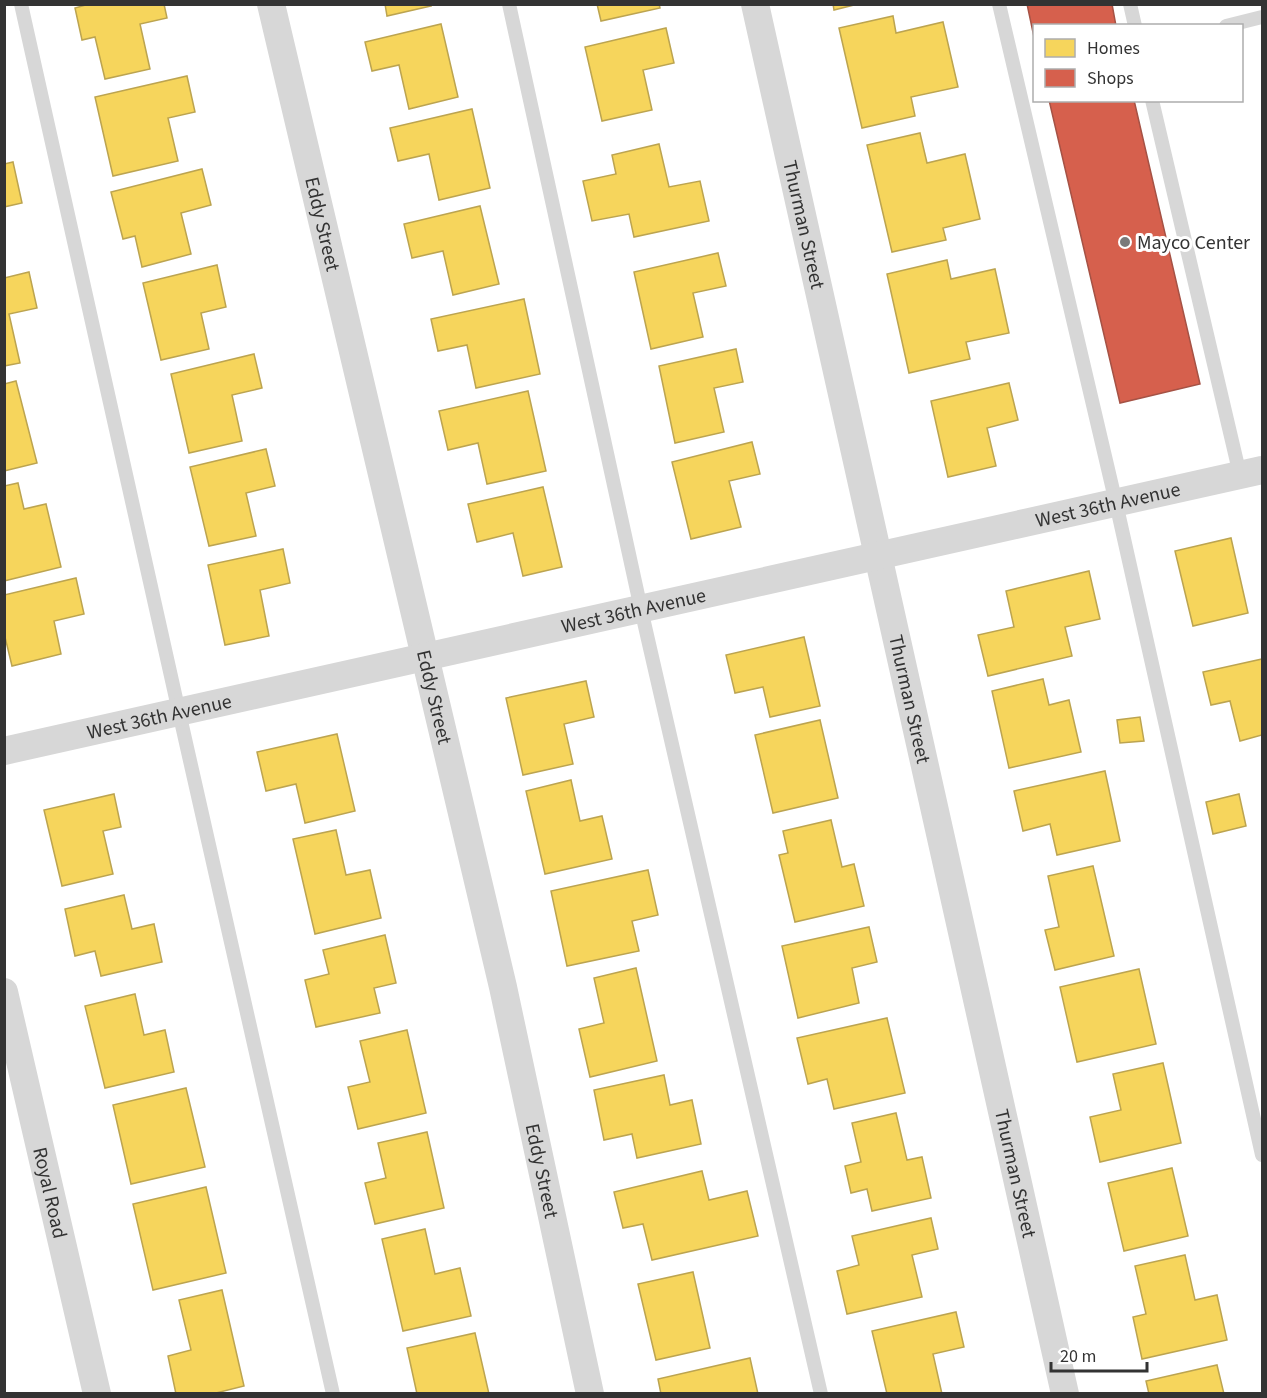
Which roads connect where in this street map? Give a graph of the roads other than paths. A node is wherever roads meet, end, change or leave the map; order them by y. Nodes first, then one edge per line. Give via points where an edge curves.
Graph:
1 (21, 4) edge
2 (271, 4) edge
3 (509, 4) edge
4 (754, 4) edge
5 (999, 4) edge
6 (1130, 4) edge
7 (1263, 17) edge
8 (1135, 24) edge
9 (1234, 24) edge
10 (1153, 102) edge
11 (1251, 473) edge
12 (1116, 503) junction
13 (878, 556) junction
14 (641, 609) junction
15 (426, 657) junction
16 (179, 712) junction
17 (4, 751) edge
18 (4, 992) edge
19 (1263, 1155) edge
20 (97, 1394) edge
21 (333, 1394) edge
22 (590, 1394) edge
23 (821, 1394) edge
24 (1065, 1394) edge

1 - 16 lane
2 - 15 street, Eddy Street
3 - 14 lane
4 - 13 street, Thurman Street
5 - 12 lane
6 - 8 lane
7 - 9 lane
10 - 11 lane
11 - 12 street, West 36th Avenue
12 - 13 street, West 36th Avenue
12 - 19 lane
13 - 14 street, West 36th Avenue
13 - 24 street, Thurman Street
14 - 15 street, West 36th Avenue
14 - 23 lane
15 - 16 street, West 36th Avenue
15 - 22 street, Eddy Street via 503,987
16 - 17 street, West 36th Avenue
16 - 21 lane
18 - 20 street, Royal Road

